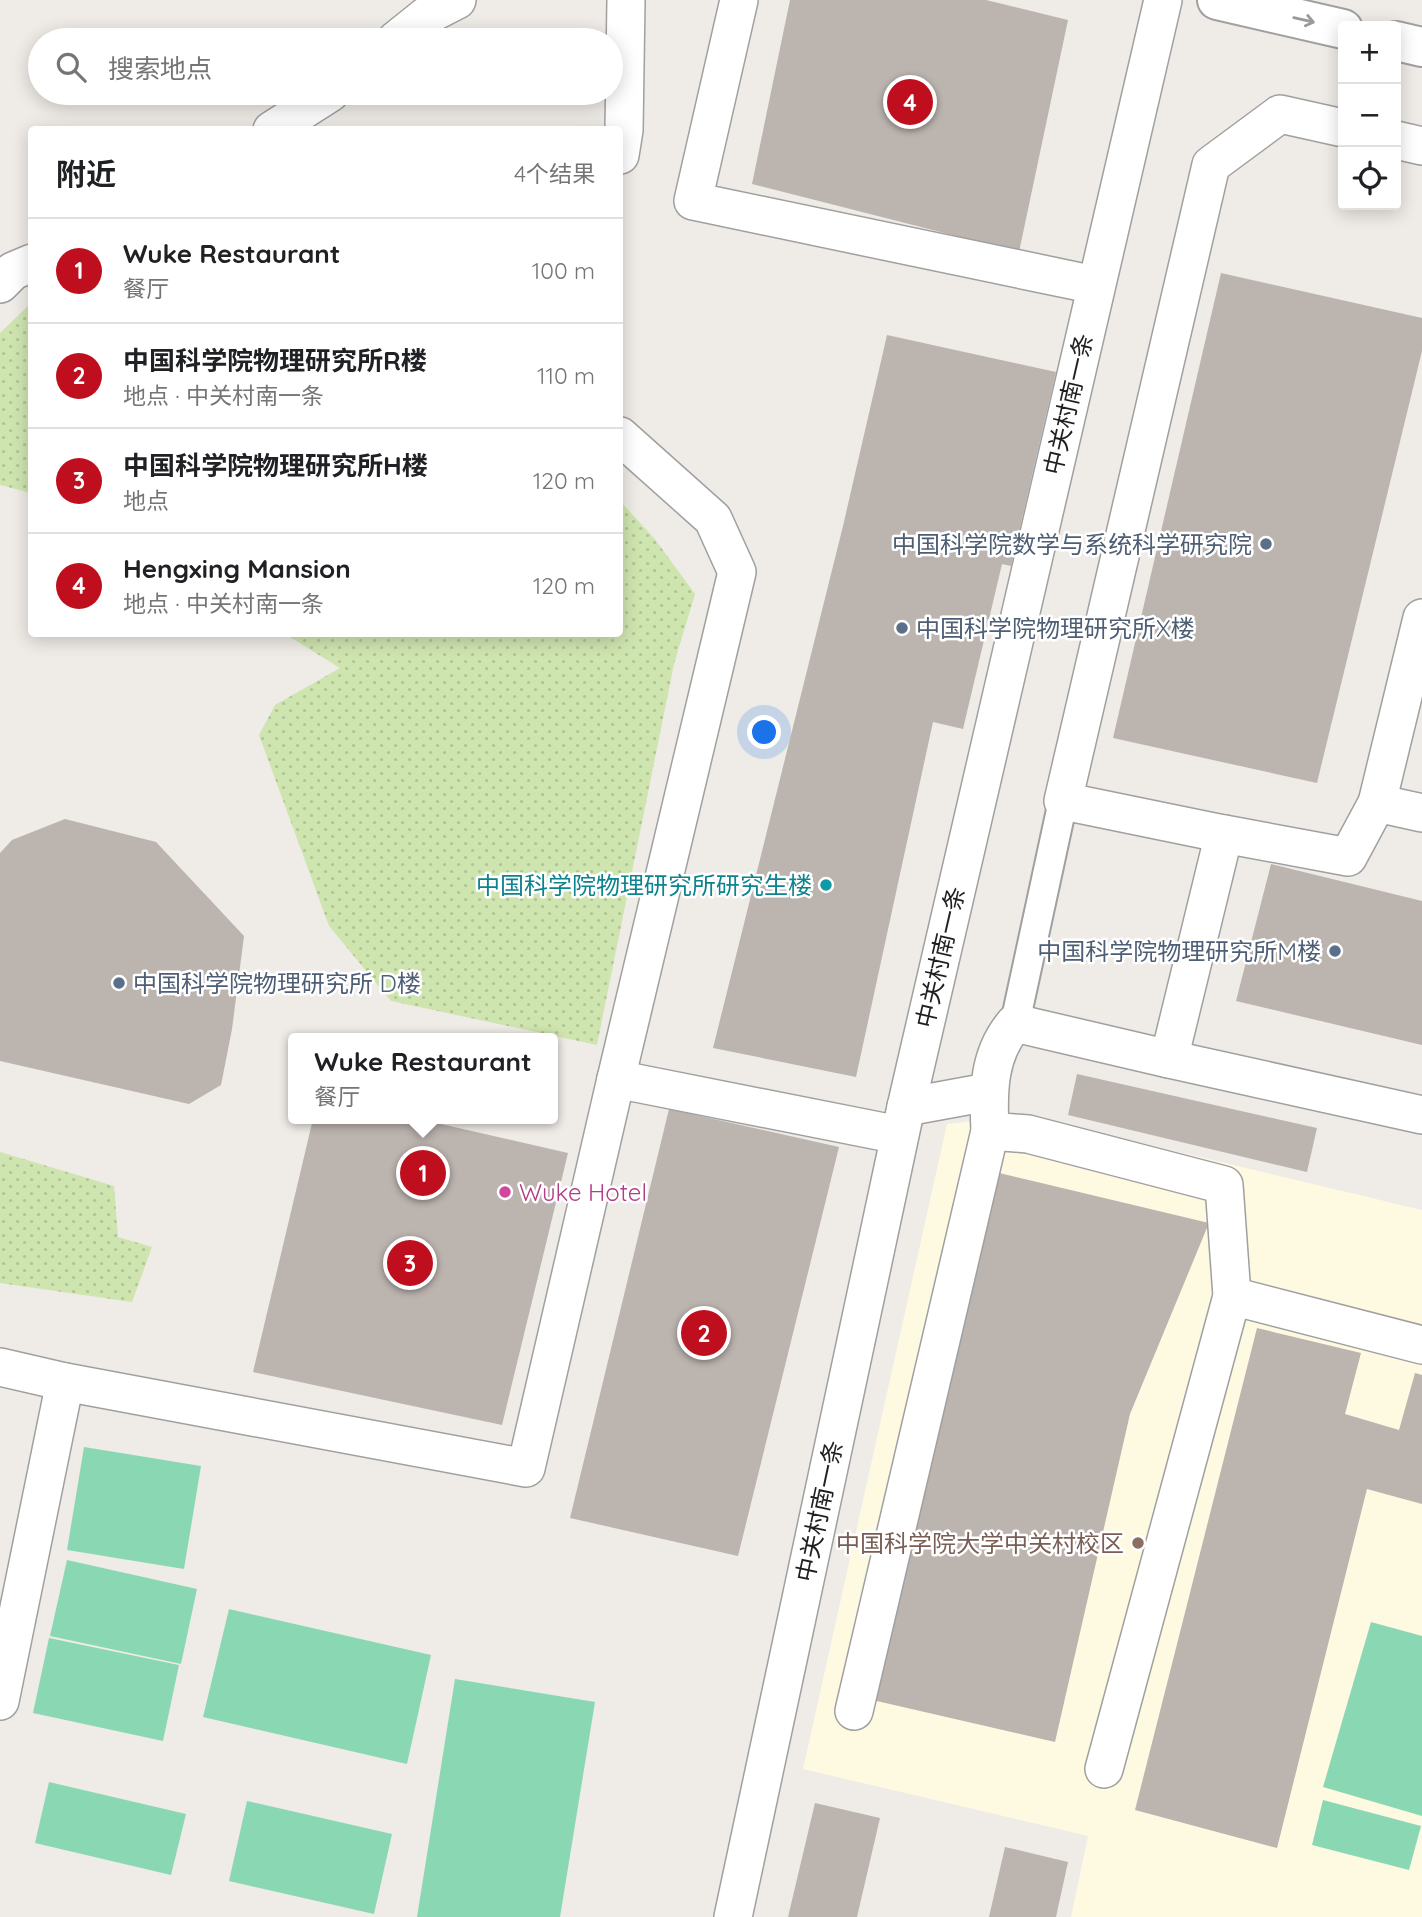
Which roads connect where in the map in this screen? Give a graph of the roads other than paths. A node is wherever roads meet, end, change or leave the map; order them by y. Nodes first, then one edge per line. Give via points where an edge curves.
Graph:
1 (457, 0) edge
2 (626, 0) edge
3 (738, 0) edge
4 (1163, 0) edge
5 (1217, 0) edge
6 (411, 28) edge
7 (1338, 28) edge
8 (1401, 42) edge
9 (1422, 47) edge
10 (311, 105) edge
11 (278, 126) edge
12 (1338, 127) edge
13 (623, 136) edge
14 (1401, 141) edge
15 (1422, 146) edge
16 (1096, 285) junction
17 (623, 439) edge
18 (1422, 618) edge
19 (1063, 801) junction
20 (1377, 803) junction
21 (1422, 813) edge
22 (1224, 834) junction
23 (1015, 1023) junction
24 (1169, 1059) junction
25 (615, 1079) junction
26 (988, 1092) junction
27 (1422, 1115) edge
28 (902, 1121) junction
29 (990, 1131) junction
30 (1232, 1296) junction
31 (1422, 1345) edge
32 (0, 1367) edge
33 (65, 1382) junction
34 (0, 1700) edge
35 (855, 1711) dead end
36 (1104, 1769) dead end
37 (733, 1917) edge

1 - 6 street
2 - 13 street
3 - 16 street via 693,201
4 - 16 street, 中关村南一条
5 -> 7 street
8 - 9 street
10 - 11 street
12 - 19 street via 1280,114 1211,165
14 - 15 street
16 - 28 street, 中关村南一条
17 - 25 street via 713,519 737,572
18 - 20 street
19 - 22 street
19 - 23 street
20 - 21 street
20 - 22 street via 1348,857
22 - 24 street
23 - 24 street
23 - 26 street via 997,1050
24 - 27 street
25 - 28 street
25 - 33 street via 526,1468
26 - 28 street
26 - 29 street
28 - 37 street, 中关村南一条
29 - 30 street via 1028,1134 1224,1185
29 - 35 street
30 - 31 street
30 - 36 street
32 - 33 street
33 - 34 street

